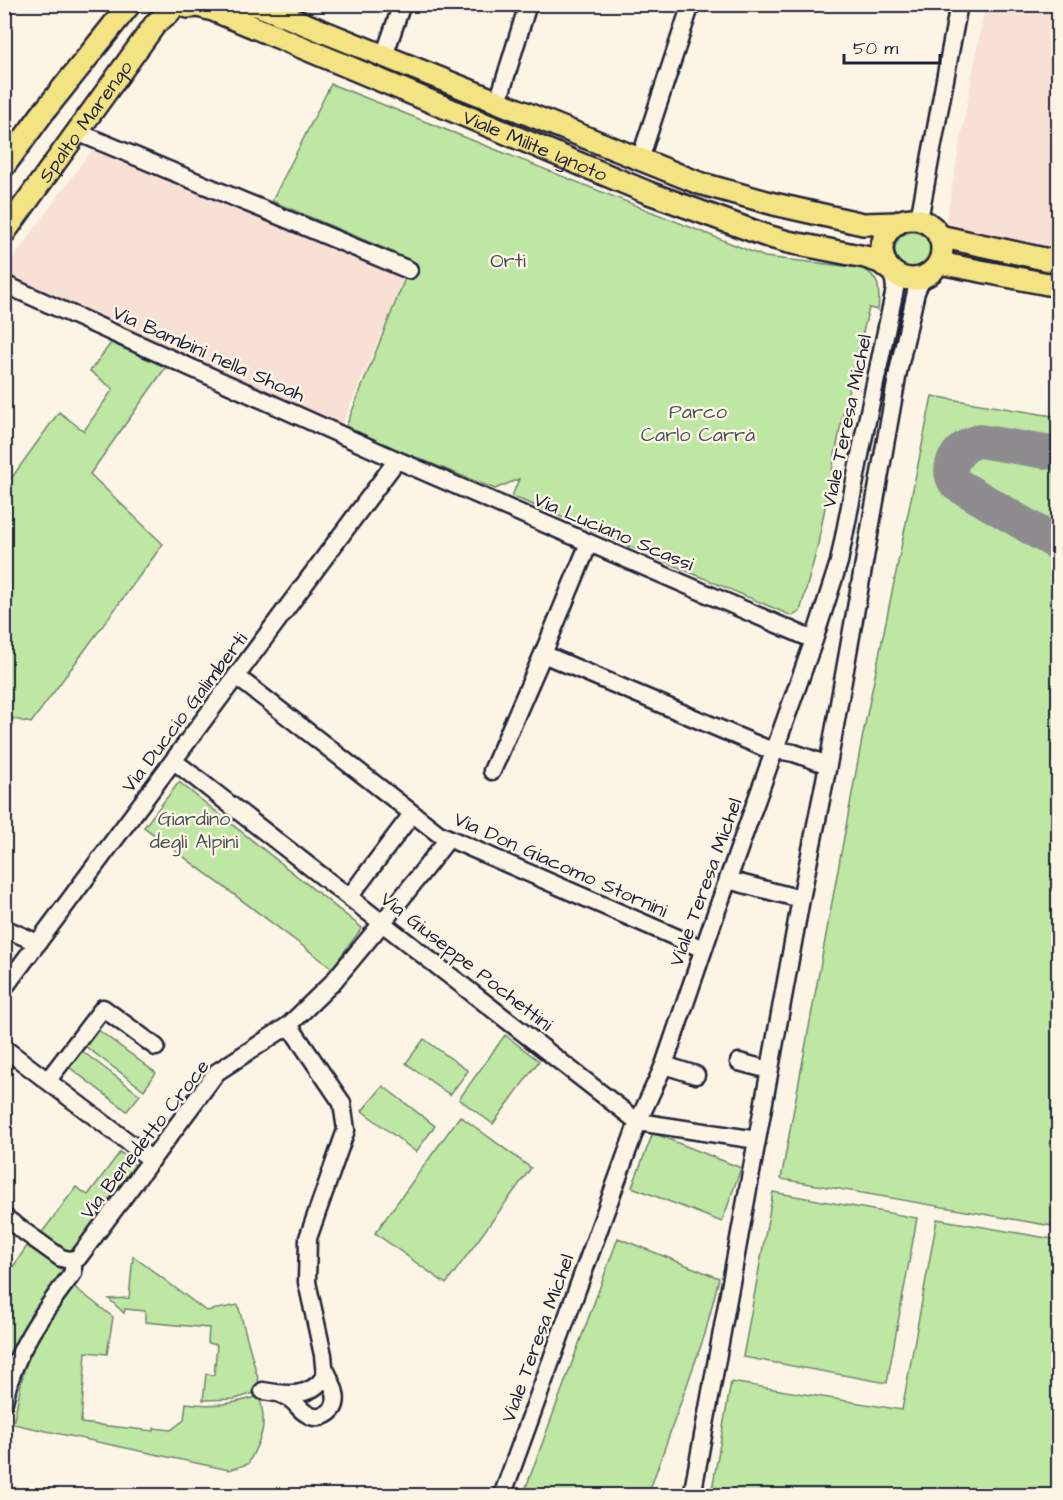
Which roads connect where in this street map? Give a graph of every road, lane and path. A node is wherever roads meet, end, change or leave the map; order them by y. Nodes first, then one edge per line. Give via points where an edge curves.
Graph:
1 (130, 4) edge
2 (251, 4) edge
3 (402, 4) edge
4 (528, 4) edge
5 (692, 4) edge
6 (959, 4) edge
7 (175, 7) edge
8 (384, 56) junction
9 (498, 102) junction
10 (77, 132) junction
11 (640, 159) junction
12 (4, 165) edge
13 (908, 221) junction
14 (4, 233) edge
15 (939, 236) junction
16 (1059, 262) edge
17 (889, 269) junction
18 (410, 270) dead end
19 (933, 270) junction
20 (4, 284) edge
21 (1059, 286) edge
22 (397, 460) junction
23 (589, 543) junction
24 (814, 640) junction
25 (543, 654) junction
26 (237, 676) junction
27 (775, 750) junction
28 (174, 760) junction
29 (828, 765) junction
30 (492, 771) dead end
31 (412, 814) junction
32 (448, 839) junction
33 (728, 880) junction
34 (350, 896) junction
35 (801, 899) junction
36 (383, 922) junction
37 (4, 928) edge
38 (38, 944) junction
39 (703, 949) junction
40 (4, 988) edge
41 (289, 1025) junction
42 (156, 1047) dead end
43 (4, 1048) edge
44 (739, 1062) dead end
45 (664, 1065) junction
46 (769, 1070) junction
47 (696, 1075) dead end
48 (48, 1080) junction
49 (638, 1122) junction
50 (757, 1140) junction
51 (152, 1160) junction
52 (4, 1217) edge
53 (73, 1260) junction
54 (325, 1369) junction
55 (5, 1392) edge
56 (502, 1496) edge
57 (692, 1496) edge

1 - 12 main road, Spalto Marengo
2 - 8 main road, Viale Milite Ignoto
3 - 8 street
4 - 9 street
5 - 11 street
6 - 13 street via 921,208
7 - 10 main road, Spalto Marengo via 156,23
7 - 17 main road, Viale Milite Ignoto via 213,10 649,193 767,236 862,256
8 - 9 main road, Viale Milite Ignoto
9 - 11 main road, Viale Milite Ignoto
10 - 14 main road, Spalto Marengo
10 - 18 street
11 - 13 main road, Viale Milite Ignoto via 699,183 774,204 863,224
13 - 15 main road via 930,225
13 - 17 main road via 889,231 883,242 882,255
15 - 16 main road
15 - 19 main road via 942,251
17 - 19 main road via 906,279 916,279
17 - 24 street, Viale Teresa Michel via 895,289 839,562
19 - 21 main road
19 - 29 street, Viale Teresa Michel via 916,292 898,372
20 - 22 street, Via Bambini nella Shoah
22 - 23 street, Via Luciano Scassi
22 - 26 street, Via Duccio Galimberti
23 - 24 street, Via Luciano Scassi
23 - 25 street
24 - 27 street, Viale Teresa Michel
25 - 27 street
25 - 30 street
26 - 28 street, Via Duccio Galimberti
26 - 31 street, Via Don Giacomo Stornini
27 - 29 street
27 - 33 street, Viale Teresa Michel
28 - 34 street, Via Giuseppe Pochettini
28 - 38 street, Via Duccio Galimberti
29 - 35 street, Viale Teresa Michel
31 - 32 street, Via Don Giacomo Stornini
31 - 34 street
32 - 36 street, Via Benedetto Croce
32 - 39 street, Via Don Giacomo Stornini
33 - 35 street
33 - 39 street, Viale Teresa Michel
34 - 36 street, Via Giuseppe Pochettini
35 - 46 street, Viale Teresa Michel
36 - 41 street, Via Benedetto Croce via 332,983
36 - 49 street, Via Giuseppe Pochettini
37 - 38 street
38 - 40 street, Via Duccio Galimberti
39 - 45 street, Viale Teresa Michel
41 - 51 street, Via Benedetto Croce via 217,1072
41 - 54 street via 342,1103 346,1130 308,1238 307,1281
42 - 48 street via 104,1008
43 - 48 street
44 - 46 street
45 - 47 street
45 - 49 street, Viale Teresa Michel
46 - 50 street, Viale Teresa Michel
48 - 51 street
49 - 50 street, Via Giuseppe Pochettini
49 - 56 street, Viale Teresa Michel
50 - 57 street, Viale Teresa Michel
51 - 53 street, Via Benedetto Croce
52 - 53 street via 57,1256
53 - 55 street, Via Benedetto Croce via 73,1273 23,1346
54 - 54 street via 322,1379 308,1391 295,1395 271,1392 294,1400 310,1416 328,1414 336,1398

